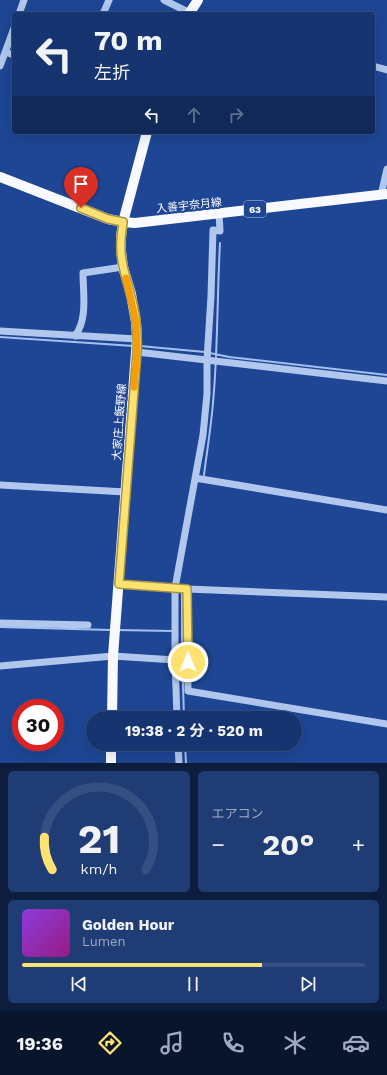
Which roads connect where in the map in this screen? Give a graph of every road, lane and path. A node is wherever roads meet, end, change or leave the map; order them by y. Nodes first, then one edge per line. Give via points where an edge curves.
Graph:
1 (24, 0) edge
2 (108, 0) edge
3 (164, 0) edge
4 (198, 0) edge
5 (20, 12) edge
6 (104, 12) edge
7 (185, 12) edge
8 (190, 12) edge
9 (12, 33) edge
10 (5, 52) junction
11 (12, 54) edge
12 (0, 66) edge
13 (375, 67) edge
14 (387, 70) edge
15 (145, 134) edge
16 (387, 169) edge
17 (0, 177) edge
18 (384, 195) edge
19 (219, 214) junction
20 (123, 222) junction
21 (123, 267) junction
22 (0, 331) edge
23 (75, 336) junction
24 (137, 339) junction
25 (137, 352) junction
26 (207, 360) junction
27 (387, 381) edge
28 (195, 478) junction
29 (0, 485) edge
30 (126, 492) junction
31 (387, 510) edge
32 (119, 584) junction
33 (174, 588) junction
34 (187, 589) junction
35 (387, 597) edge
36 (0, 623) edge
37 (88, 625) dead end
38 (113, 656) junction
39 (175, 660) junction
40 (0, 666) edge
41 (112, 711) edge
42 (176, 711) edge
43 (387, 724) edge
44 (111, 751) edge
45 (178, 751) edge
46 (111, 763) edge
47 (179, 763) edge

1 - 5 street
2 - 6 street
3 - 7 street
4 - 8 main road
9 - 10 street
10 - 11 street
10 - 12 street
13 - 14 street
15 - 20 main road, 大家庄上飯野線
16 - 18 street
17 - 20 main road, 入善宇奈月線 / 63 via 108,219
18 - 19 main road, 入善宇奈月線 / 63
19 - 20 main road, 入善宇奈月線 / 63
19 - 26 street via 220,231 213,230
20 - 21 main road, 大家庄上飯野線
21 - 23 street via 83,273 83,319
21 - 24 main road, 大家庄上飯野線 via 131,294
22 - 23 street
23 - 24 street
24 - 25 main road, 大家庄上飯野線
25 - 26 street
25 - 30 main road, 大家庄上飯野線
26 - 27 street
26 - 28 street via 203,435
28 - 31 street
28 - 33 street
29 - 30 street
30 - 32 main road, 大家庄上飯野線
32 - 33 street
32 - 38 main road, 大家庄上飯野線
33 - 34 street
33 - 39 street
34 - 35 street
34 - 43 street via 188,691
36 - 37 street
38 - 39 street
38 - 40 street
38 - 41 main road, 大家庄上飯野線
39 - 42 street
44 - 46 main road
45 - 47 street

